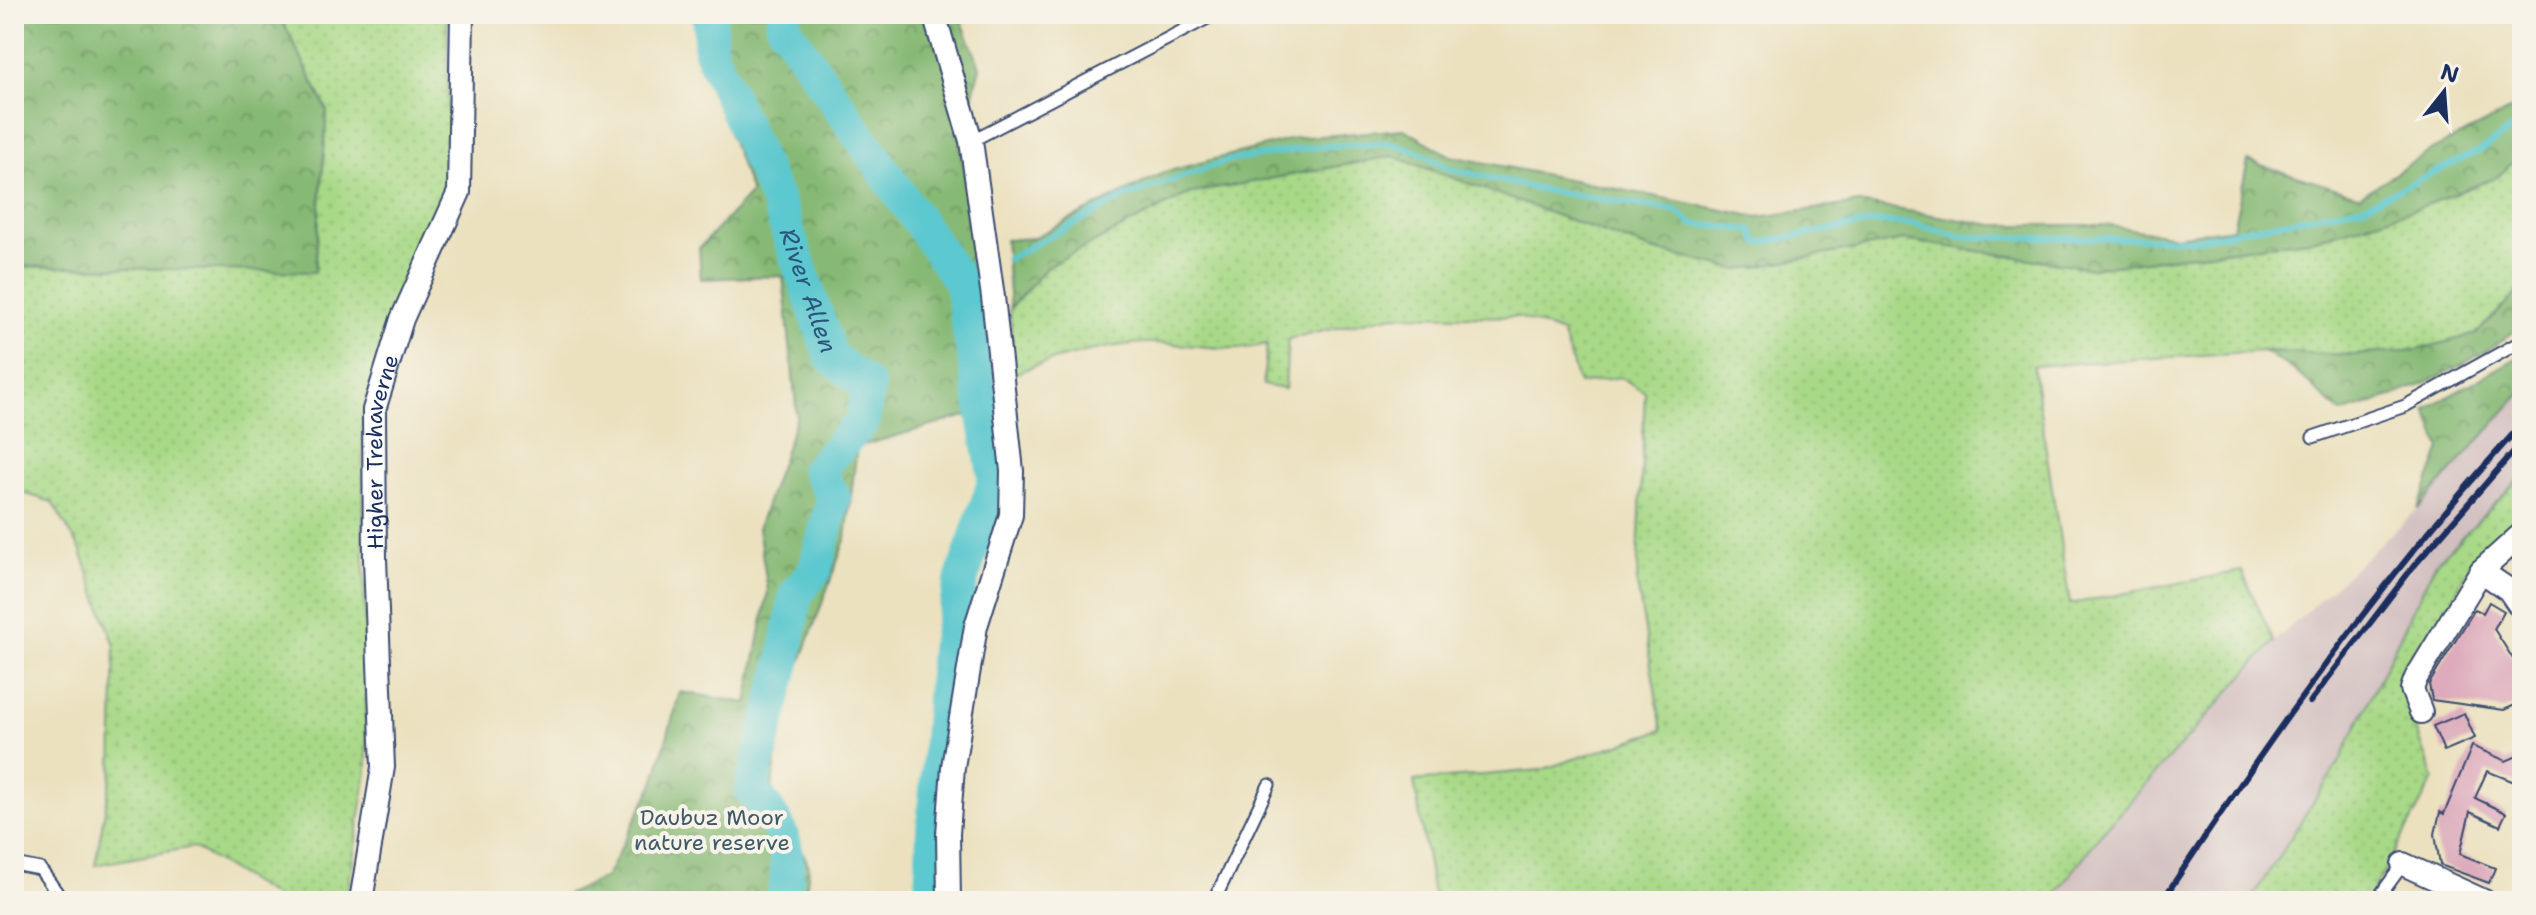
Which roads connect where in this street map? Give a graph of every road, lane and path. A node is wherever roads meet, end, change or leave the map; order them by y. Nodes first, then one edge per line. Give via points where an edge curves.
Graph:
1 (462, 14) edge
2 (934, 14) edge
3 (1215, 14) edge
4 (971, 141) junction
5 (2522, 341) edge
6 (2313, 437) dead end
7 (2522, 534) edge
8 (2481, 571) junction
9 (2522, 609) edge
10 (2421, 712) dead end
11 (1269, 785) dead end
12 (14, 864) edge
13 (2403, 864) joint
14 (63, 901) edge
15 (361, 901) edge
16 (949, 901) edge
17 (1214, 901) edge
18 (2376, 901) edge
19 (2484, 901) edge

1 - 15 street, Higher Trehaverne via 459,192 402,319 374,410 383,767
2 - 4 street
3 - 4 lane
4 - 16 street via 1012,471 1011,515 976,626 953,767
5 - 6 lane via 2405,406
7 - 8 street
8 - 9 street via 2509,590
8 - 10 street via 2416,678 2412,689
11 - 17 lane
12 - 14 lane via 40,869
13 - 18 lane
13 - 19 street

